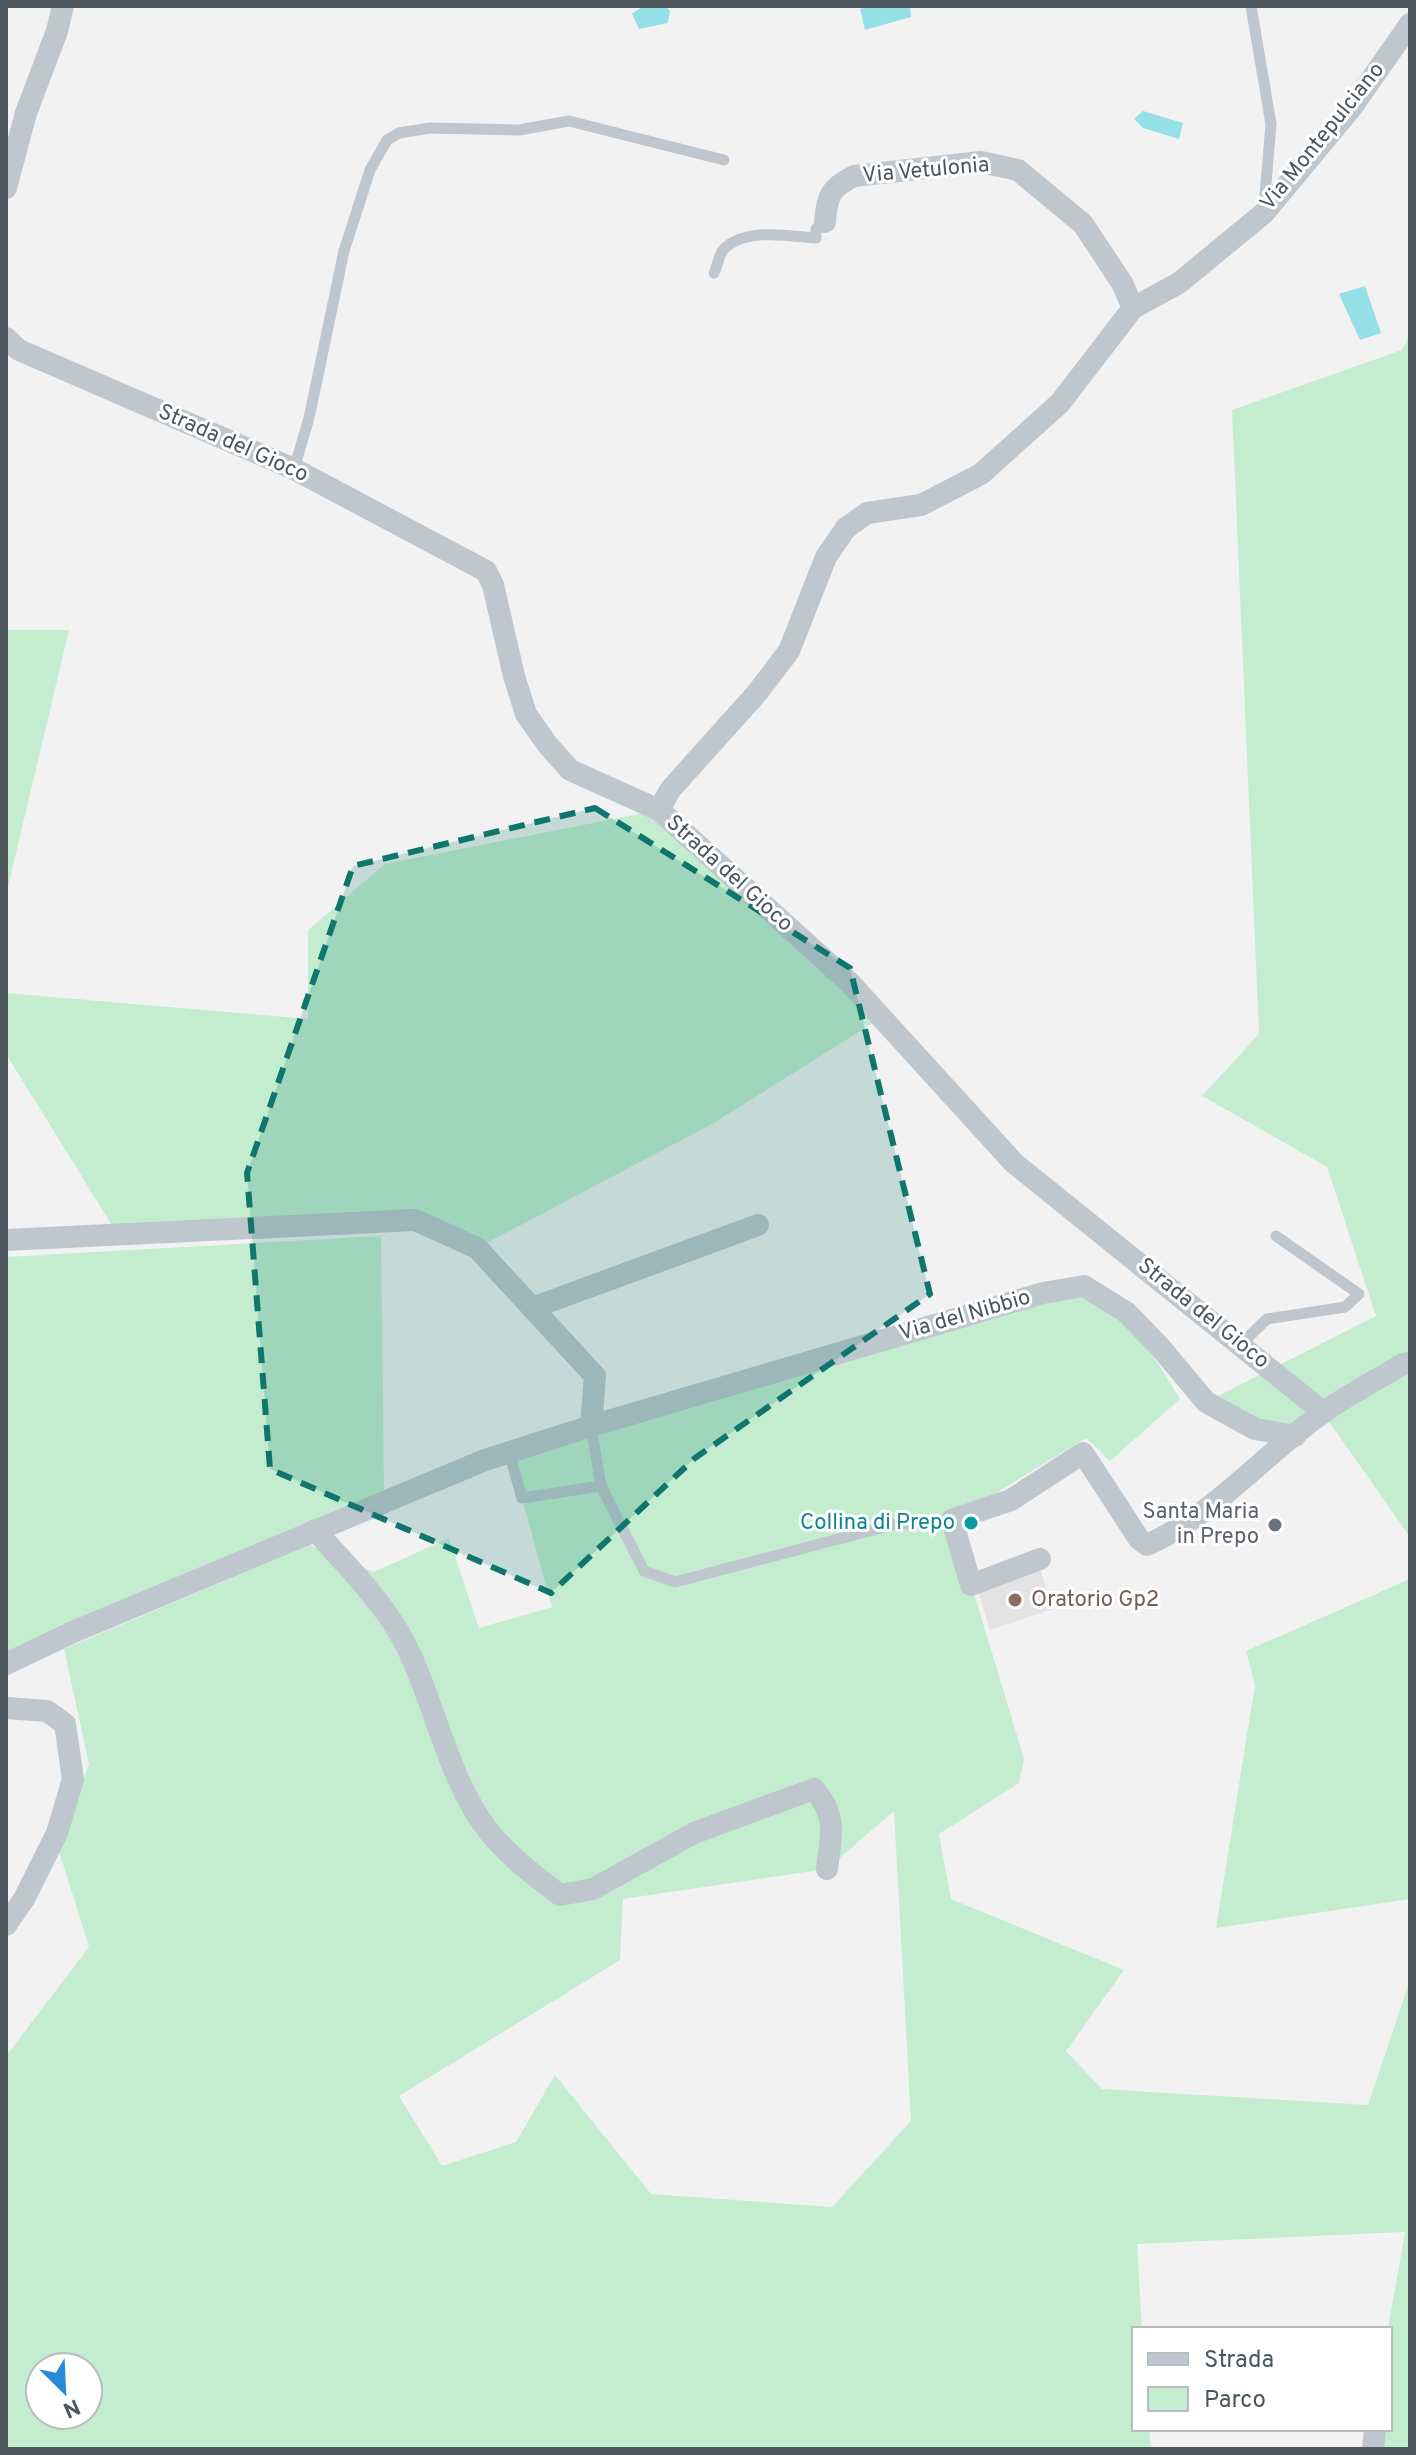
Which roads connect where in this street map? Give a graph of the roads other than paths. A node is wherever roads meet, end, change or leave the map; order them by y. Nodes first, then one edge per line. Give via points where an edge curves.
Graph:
1 (63, 6) edge
2 (1251, 6) edge
3 (1410, 24) edge
4 (724, 160) dead end
5 (6, 188) edge
6 (1264, 213) junction
7 (825, 222) joint
8 (714, 273) dead end
9 (1133, 308) junction
10 (6, 338) edge
11 (294, 469) junction
12 (659, 810) junction
13 (758, 1225) dead end
14 (1276, 1236) dead end
15 (6, 1240) edge
16 (532, 1308) junction
17 (1240, 1345) junction
18 (1410, 1363) edge
19 (1323, 1412) junction
20 (591, 1426) junction
21 (1295, 1436) junction
22 (509, 1452) junction
23 (601, 1486) junction
24 (952, 1520) junction
25 (315, 1530) junction
26 (1040, 1559) dead end
27 (6, 1664) edge
28 (6, 1708) edge
29 (827, 1869) dead end
30 (10, 1915) edge

1 - 5 street
2 - 6 lane via 1271,124
3 - 6 street, Via Montepulciano via 1352,107
4 - 11 lane via 569,121 519,130 430,128 387,140 370,170 344,251
6 - 9 street, Via Montepulciano via 1179,283
7 - 8 lane via 816,229 816,238 743,238 722,251
7 - 9 street, Via Vetulonia via 826,200 838,184 854,176 997,164 1018,170 1083,224
9 - 12 street, Via Montepulciano via 1060,403 981,474 921,505 867,513 846,528 826,557 789,651 670,790
10 - 11 street, Strada del Gioco via 19,350
11 - 12 street, Strada del Gioco via 486,571 526,714 547,744 570,770
12 - 17 street, Strada del Gioco via 850,983 1014,1163
13 - 16 street
14 - 17 lane via 1359,1294 1345,1307 1267,1319
15 - 16 street via 415,1220 477,1248
16 - 20 street via 595,1376
17 - 19 street, Strada del Gioco
18 - 19 street
19 - 21 street
20 - 21 street, Via del Nibbio via 1043,1293 1084,1286 1126,1312 1206,1402 1255,1429
20 - 22 street, Via del Nibbio
20 - 23 lane
21 - 24 street via 1199,1513 1147,1545 1083,1453 1011,1500
22 - 23 lane via 522,1498
22 - 25 street, Via del Nibbio
23 - 24 lane via 644,1571 675,1582 892,1525
24 - 26 street via 971,1585
25 - 27 street, Via del Nibbio
25 - 29 street via 378,1600 401,1636 467,1799 491,1835 560,1895 593,1889 694,1833 814,1789 826,1804 832,1827
28 - 30 street via 47,1711 65,1724 73,1779 57,1833

